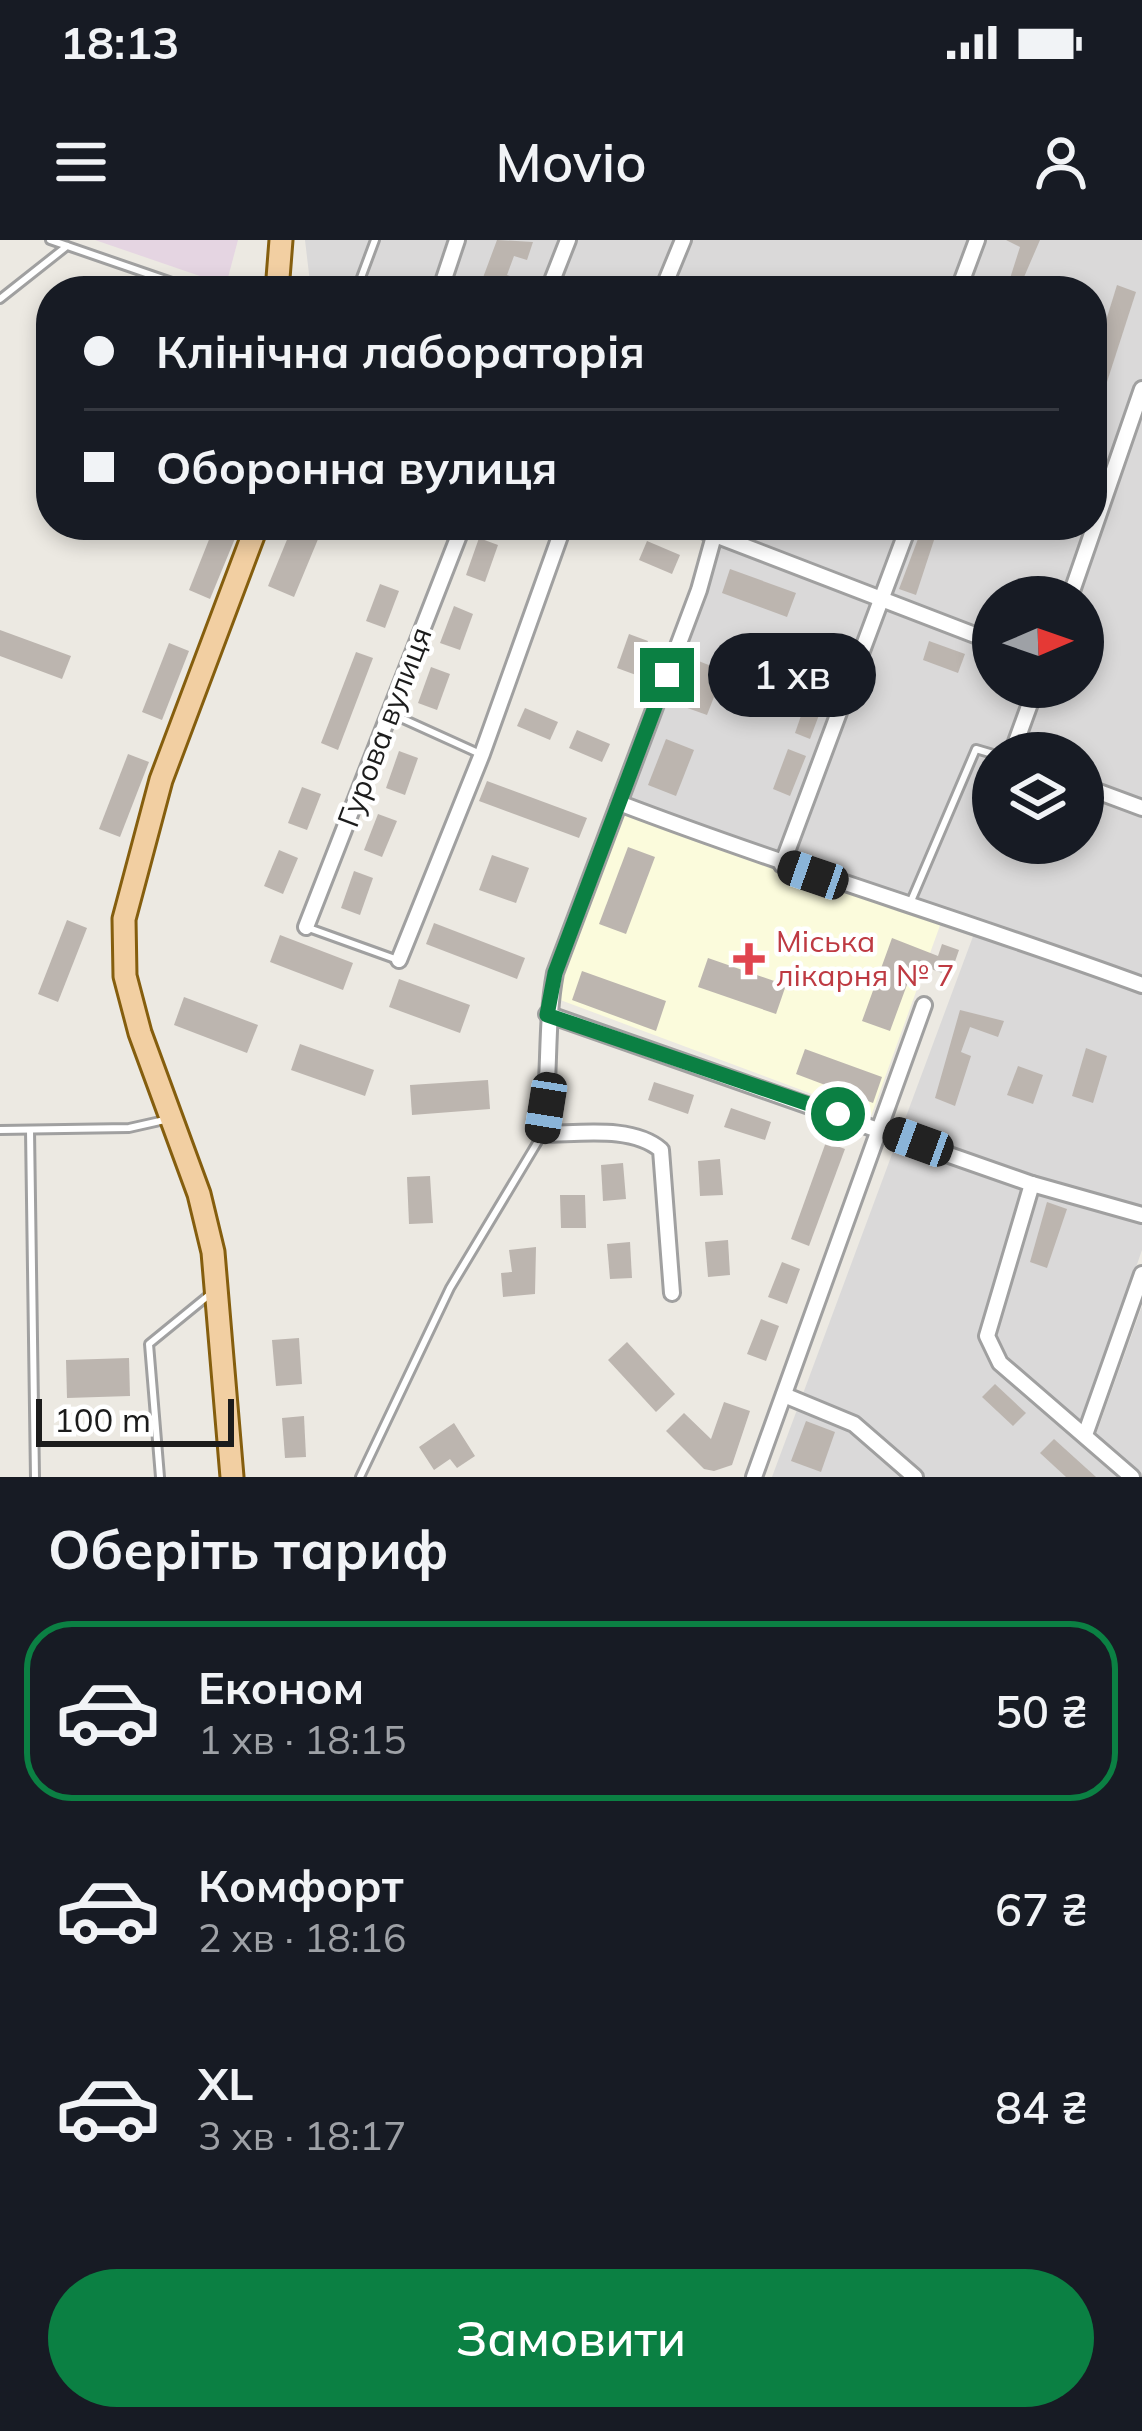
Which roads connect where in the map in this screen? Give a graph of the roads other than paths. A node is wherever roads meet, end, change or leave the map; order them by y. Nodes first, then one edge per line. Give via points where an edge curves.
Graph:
1 (50, 240) edge
2 (281, 240) edge
3 (375, 240) edge
4 (457, 240) edge
5 (568, 240) edge
6 (683, 240) edge
7 (977, 240) edge
8 (67, 246) junction
9 (154, 276) edge
10 (279, 276) edge
11 (362, 276) edge
12 (445, 276) edge
13 (554, 276) edge
14 (668, 276) edge
15 (964, 276) edge
16 (0, 299) edge
17 (1142, 389) edge
18 (1107, 490) edge
19 (250, 540) edge
20 (457, 540) edge
21 (559, 540) edge
22 (712, 540) edge
23 (739, 540) edge
24 (903, 540) edge
25 (1090, 540) edge
26 (1077, 576) edge
27 (878, 598) junction
28 (972, 633) edge
29 (392, 714) junction
30 (482, 754) junction
31 (972, 758) edge
32 (1104, 794) edge
33 (619, 802) junction
34 (1142, 808) edge
35 (782, 865) junction
36 (911, 901) junction
37 (306, 928) joint
38 (398, 960) joint
39 (1142, 985) edge
40 (924, 1005) dead end
41 (547, 1015) junction
42 (173, 1118) junction
43 (880, 1128) junction
44 (0, 1130) edge
45 (30, 1130) junction
46 (542, 1135) junction
47 (1032, 1184) junction
48 (1142, 1215) edge
49 (1142, 1274) edge
50 (217, 1289) junction
51 (672, 1293) dead end
52 (784, 1395) junction
53 (1085, 1435) junction
54 (35, 1477) edge
55 (160, 1477) edge
56 (232, 1477) edge
57 (360, 1477) edge
58 (754, 1477) edge
59 (915, 1477) edge
60 (1132, 1477) edge

1 - 8 lane
2 - 10 main road
3 - 11 lane
4 - 12 street
5 - 13 street
6 - 14 street
7 - 15 street
8 - 9 lane
8 - 16 lane
17 - 18 street
19 - 42 main road via 161,780 124,919 125,976
20 - 29 street, Гурова вулиця
21 - 30 street
22 - 33 street
23 - 27 street
24 - 27 street
25 - 26 street
27 - 28 street
27 - 35 street
29 - 30 lane
29 - 37 street, Гурова вулиця
30 - 38 street
31 - 36 lane
32 - 34 street
33 - 35 street
33 - 41 street
35 - 36 street
36 - 39 street
37 - 38 lane
40 - 43 street
41 - 43 street
41 - 46 street via 551,1083
42 - 45 lane via 129,1128
42 - 50 main road via 199,1194
43 - 47 street
43 - 52 street
44 - 45 lane
45 - 54 lane
46 - 51 street via 630,1136 661,1150
46 - 57 lane via 449,1288
47 - 48 street
47 - 53 street via 987,1336 1000,1363
49 - 53 street
50 - 55 lane via 148,1345
50 - 56 main road
52 - 58 street
52 - 59 street via 854,1424
53 - 60 street

